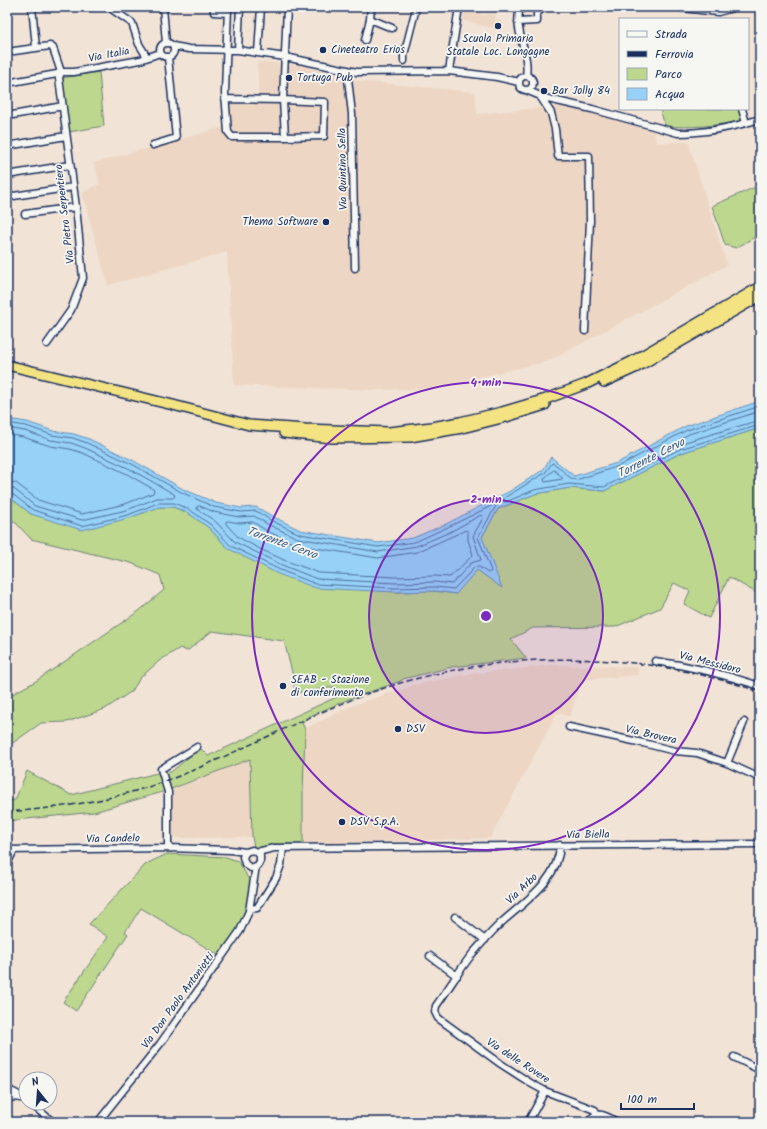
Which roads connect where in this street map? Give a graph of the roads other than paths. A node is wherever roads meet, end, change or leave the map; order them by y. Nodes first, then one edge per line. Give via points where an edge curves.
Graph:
1 (32, 7) edge
2 (163, 7) edge
3 (214, 7) edge
4 (240, 7) edge
5 (260, 7) edge
6 (287, 7) edge
7 (371, 7) edge
8 (459, 7) edge
9 (520, 7) edge
10 (674, 7) edge
11 (736, 7) edge
12 (544, 8) dead end
13 (113, 10) dead end
14 (228, 10) edge
15 (415, 12) dead end
16 (370, 19) junction
17 (518, 22) junction
18 (392, 28) dead end
19 (365, 40) dead end
20 (166, 43) junction
21 (173, 46) junction
22 (36, 47) junction
23 (188, 49) junction
24 (226, 49) junction
25 (238, 50) junction
26 (7, 52) edge
27 (160, 53) junction
28 (258, 53) junction
29 (170, 55) junction
30 (147, 57) junction
31 (285, 57) junction
32 (404, 61) dead end
33 (347, 70) junction
34 (449, 71) junction
35 (61, 72) junction
36 (526, 76) junction
37 (519, 82) junction
38 (7, 83) edge
39 (532, 84) junction
40 (526, 90) junction
41 (536, 94) junction
42 (225, 100) junction
43 (283, 100) junction
44 (62, 106) junction
45 (742, 110) edge
46 (7, 116) edge
47 (760, 119) edge
48 (746, 123) junction
49 (66, 136) junction
50 (285, 137) junction
51 (153, 145) dead end
52 (7, 146) edge
53 (70, 165) junction
54 (7, 175) edge
55 (73, 187) junction
56 (7, 197) edge
57 (76, 207) junction
58 (25, 214) dead end
59 (355, 268) dead end
60 (760, 287) edge
61 (760, 296) edge
62 (585, 331) dead end
63 (47, 344) dead end
64 (7, 365) edge
65 (7, 370) edge
66 (655, 660) dead end
67 (760, 686) edge
68 (744, 722) dead end
69 (569, 727) dead end
70 (197, 747) dead end
71 (727, 763) junction
72 (760, 778) edge
73 (760, 844) edge
74 (560, 845) junction
75 (168, 848) junction
76 (283, 848) junction
77 (7, 850) edge
78 (14, 850) junction
79 (218, 851) junction
80 (246, 852) junction
81 (257, 852) junction
82 (243, 860) junction
83 (260, 861) junction
84 (7, 864) edge
85 (247, 866) junction
86 (256, 866) junction
87 (253, 882) junction
88 (253, 910) junction
89 (455, 917) dead end
90 (485, 940) junction
91 (430, 956) dead end
92 (457, 976) junction
93 (435, 1012) joint
94 (734, 1058) dead end
95 (760, 1070) edge
96 (7, 1089) edge
97 (545, 1091) junction
98 (18, 1096) edge
99 (7, 1098) edge
100 (18, 1098) edge
101 (40, 1111) edge
102 (596, 1114) junction
103 (53, 1122) edge
104 (98, 1122) edge
105 (528, 1122) edge
106 (588, 1122) edge
107 (617, 1122) edge

1 - 22 street
2 - 20 street
3 - 14 street, Via Quintino Sella via 214,12
4 - 25 street
5 - 28 street
6 - 31 street
7 - 16 street
8 - 34 street
9 - 17 street
10 - 11 street via 718,12
12 - 17 street via 538,13 537,21
13 - 30 street via 132,23 139,44
14 - 24 street, Via Quintino Sella
15 - 32 street
16 - 18 street
16 - 19 street
17 - 36 street via 528,67
20 - 21 street
20 - 27 street via 161,46
21 - 23 street
21 - 29 street via 174,50
22 - 26 street
22 - 35 street via 53,48
23 - 24 street
23 - 29 street
24 - 25 street
24 - 42 street, Via Quintino Sella
25 - 28 street
27 - 29 street via 164,56
27 - 30 street, Via Italia
28 - 31 street
29 - 51 street via 176,138
30 - 35 street, Via Italia via 74,72
31 - 33 street
31 - 43 street
33 - 34 street
33 - 59 street, Via Quintino Sella via 352,114
34 - 37 street
35 - 38 street, Via Italia
35 - 44 street, Via Pietro Serpentiero via 59,78
36 - 37 street
36 - 39 street
37 - 40 street
39 - 40 street
39 - 41 street
40 - 41 street
41 - 48 street via 678,133 721,129
41 - 62 street via 551,113 558,156 588,156 590,221
42 - 43 street, Via Quintino Sella
42 - 50 street, Via Quintino Sella via 228,132 232,137
43 - 50 street
43 - 50 street, Via Quintino Sella via 325,102 324,136
44 - 46 street
44 - 49 street, Via Pietro Serpentiero
45 - 48 street
47 - 48 street
49 - 52 street
49 - 53 street, Via Pietro Serpentiero
53 - 54 street
53 - 55 street, Via Pietro Serpentiero
55 - 56 street
55 - 57 street, Via Pietro Serpentiero
57 - 58 street
57 - 63 street, Via Pietro Serpentiero via 83,278 71,310
60 - 64 highway via 633,361 586,384 502,412 432,427 389,432 249,424
61 - 65 highway via 635,368 586,390 506,417 410,437 332,438 249,429
66 - 67 street, Via Messidoro
68 - 71 street
69 - 71 street, Via Brovera via 675,751 697,753
70 - 75 street via 161,769 168,792
71 - 72 street, Via Brovera
73 - 74 street, Via Biella
74 - 76 street, Via Biella
74 - 90 street, Via Arbo via 560,856 551,875
75 - 78 street, Via Candelo
75 - 79 street, Via Candelo
76 - 81 street
76 - 83 street via 268,853
76 - 88 street via 276,878
77 - 78 street, Via Candelo
78 - 84 street
79 - 80 street, Via Candelo
79 - 82 street, Via Candelo
80 - 81 street
80 - 82 street
81 - 83 street
82 - 85 street
83 - 86 street
85 - 86 street
85 - 87 street, Via Don Paolo Antoniotti
86 - 87 street, Via Don Paolo Antoniotti
87 - 88 street, Via Don Paolo Antoniotti
88 - 104 street, Via Don Paolo Antoniotti via 160,1044
89 - 90 street
90 - 92 street, Via Arbo
91 - 92 street
92 - 93 street, Via Arbo via 436,1006
93 - 97 street, Via delle Rovere via 438,1018 502,1064
94 - 95 street
96 - 98 street
97 - 102 street, Via delle Rovere via 595,1110
97 - 105 street
99 - 100 street
101 - 103 street
102 - 106 street
102 - 107 street via 607,1116

